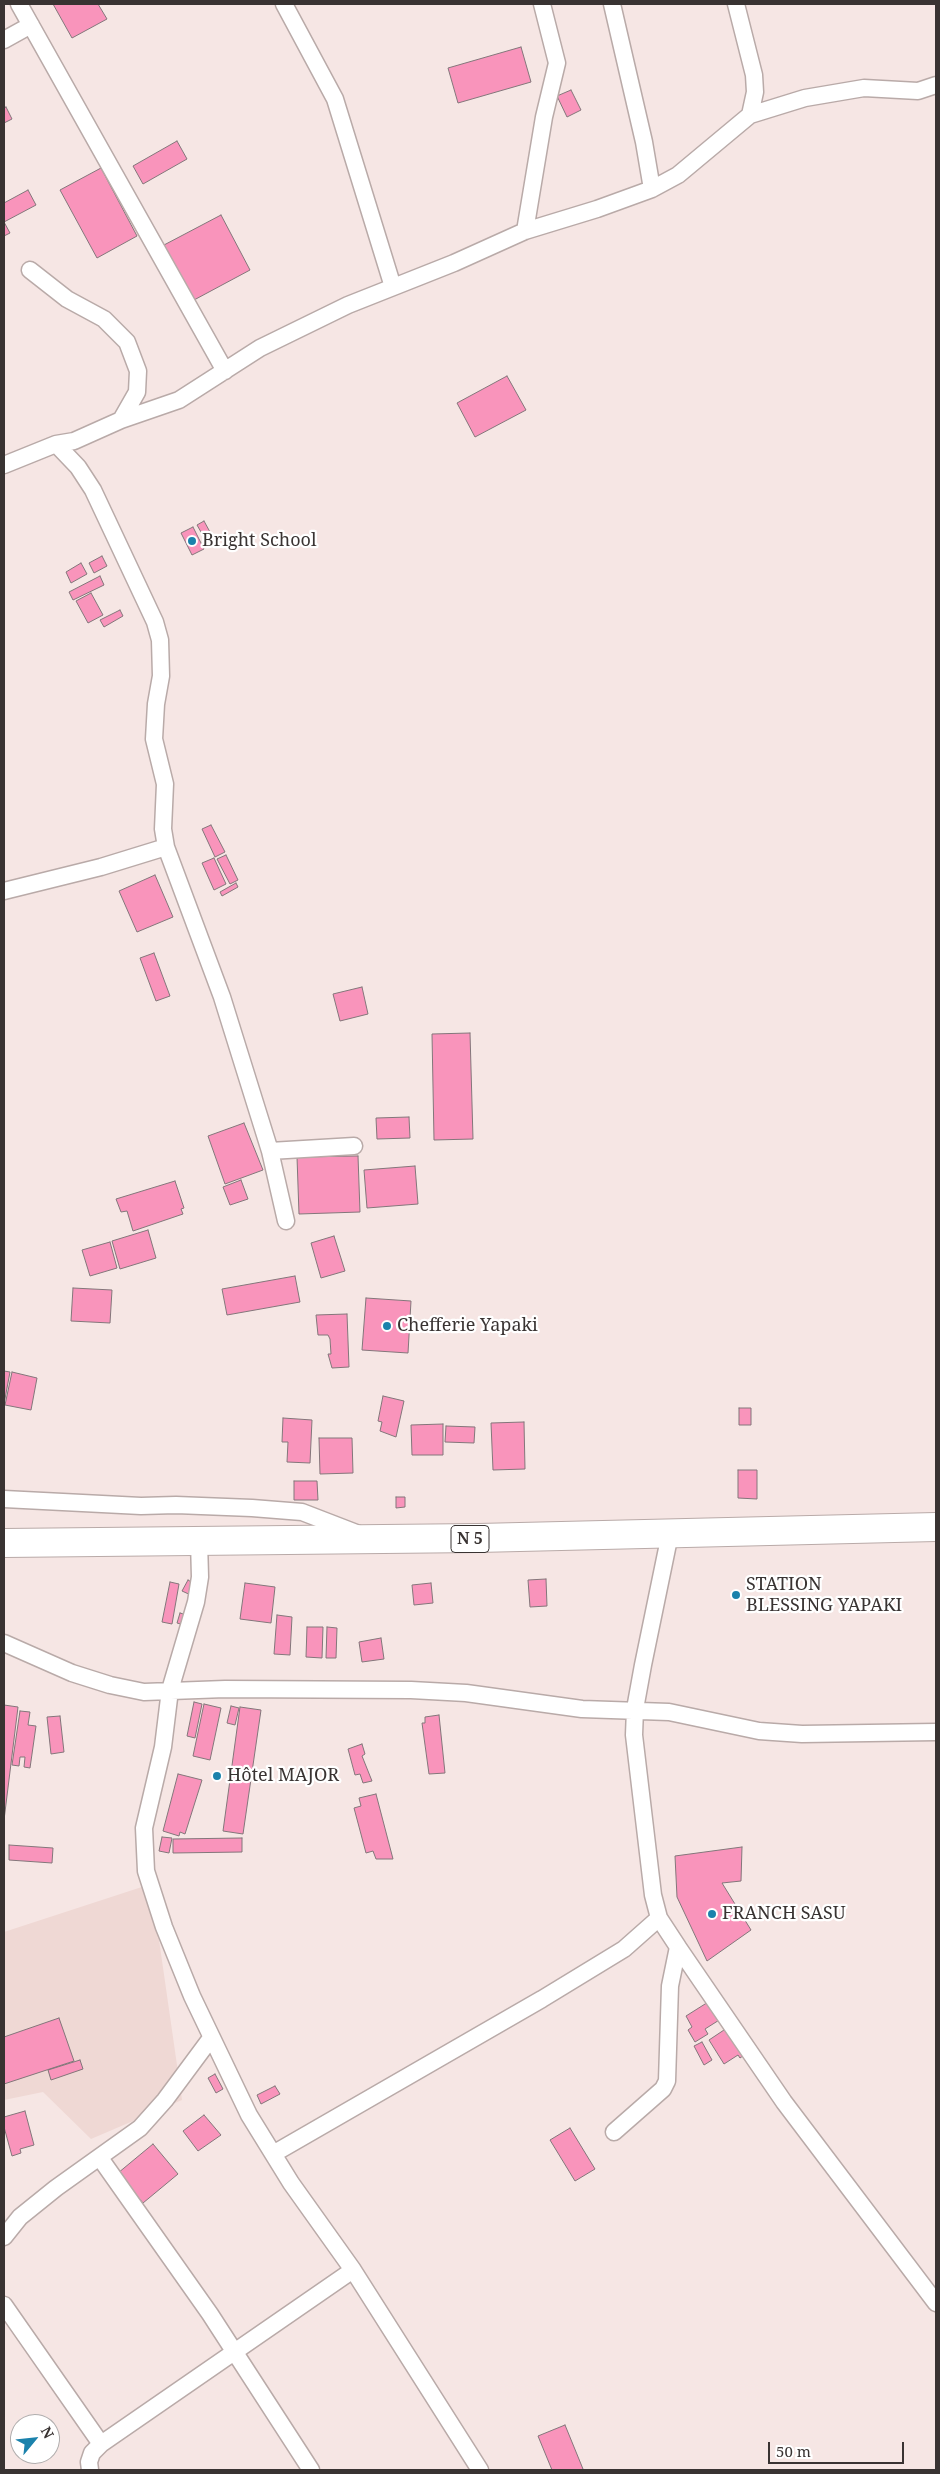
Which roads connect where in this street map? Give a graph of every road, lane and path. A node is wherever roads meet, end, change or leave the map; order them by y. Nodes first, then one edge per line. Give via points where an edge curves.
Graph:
1 (19, 4) edge
2 (284, 4) edge
3 (542, 4) edge
4 (612, 4) edge
5 (736, 4) edge
6 (31, 25) junction
7 (4, 40) edge
8 (936, 85) edge
9 (750, 115) junction
10 (652, 189) junction
11 (525, 231) junction
12 (30, 270) dead end
13 (393, 287) junction
14 (225, 371) junction
15 (121, 420) junction
16 (56, 444) junction
17 (4, 465) edge
18 (166, 847) junction
19 (4, 891) edge
20 (354, 1146) dead end
21 (270, 1151) junction
22 (286, 1221) dead end
23 (4, 1499) edge
24 (936, 1527) edge
25 (670, 1534) junction
26 (370, 1539) junction
27 (199, 1541) junction
28 (4, 1543) edge
29 (4, 1644) edge
30 (170, 1690) junction
31 (635, 1709) junction
32 (936, 1732) edge
33 (659, 1918) junction
34 (678, 1947) junction
35 (211, 2038) junction
36 (614, 2132) dead end
37 (273, 2154) junction
38 (100, 2158) junction
39 (4, 2237) edge
40 (353, 2270) junction
41 (936, 2303) edge
42 (4, 2305) edge
43 (234, 2351) junction
44 (101, 2444) junction
45 (90, 2470) edge
46 (311, 2470) edge
47 (480, 2470) edge

1 - 6 street
2 - 13 street via 335,99
3 - 11 street via 556,63
4 - 10 street
5 - 9 street via 754,75 755,92
6 - 7 street
6 - 14 street
8 - 9 street via 918,91 864,88 805,98
9 - 10 street via 678,175
10 - 11 street
11 - 13 street
12 - 15 street via 67,299 104,320 127,342 138,371 137,392
13 - 14 street via 260,348
14 - 15 street via 179,400
15 - 16 street via 74,441
16 - 17 street
16 - 18 street via 93,490 151,612 160,640 161,676 154,739 166,784 163,829
18 - 19 street
18 - 21 street via 222,997
20 - 21 street
21 - 22 street
23 - 26 street via 302,1512
24 - 25 highway, N 5
25 - 26 highway, N 5
25 - 31 street
26 - 27 highway, N 5
27 - 28 highway, N 5
27 - 30 street via 200,1577 196,1602
29 - 30 street via 110,1685 144,1692
30 - 31 street via 411,1690 466,1693 582,1709
30 - 35 street via 163,1748 144,1828 146,1871 164,1927
31 - 32 street via 669,1712 759,1731 821,1734
31 - 33 street via 635,1744 653,1895
33 - 34 street
33 - 37 street via 624,1949
34 - 36 street via 670,1986 667,2081 663,2089
34 - 41 street via 784,2102
35 - 37 street via 249,2115
35 - 38 street via 140,2128
37 - 40 street
38 - 39 street via 28,2211
38 - 43 street
40 - 43 street
40 - 47 street
42 - 44 street
43 - 44 street
43 - 46 street
44 - 45 street via 92,2454

